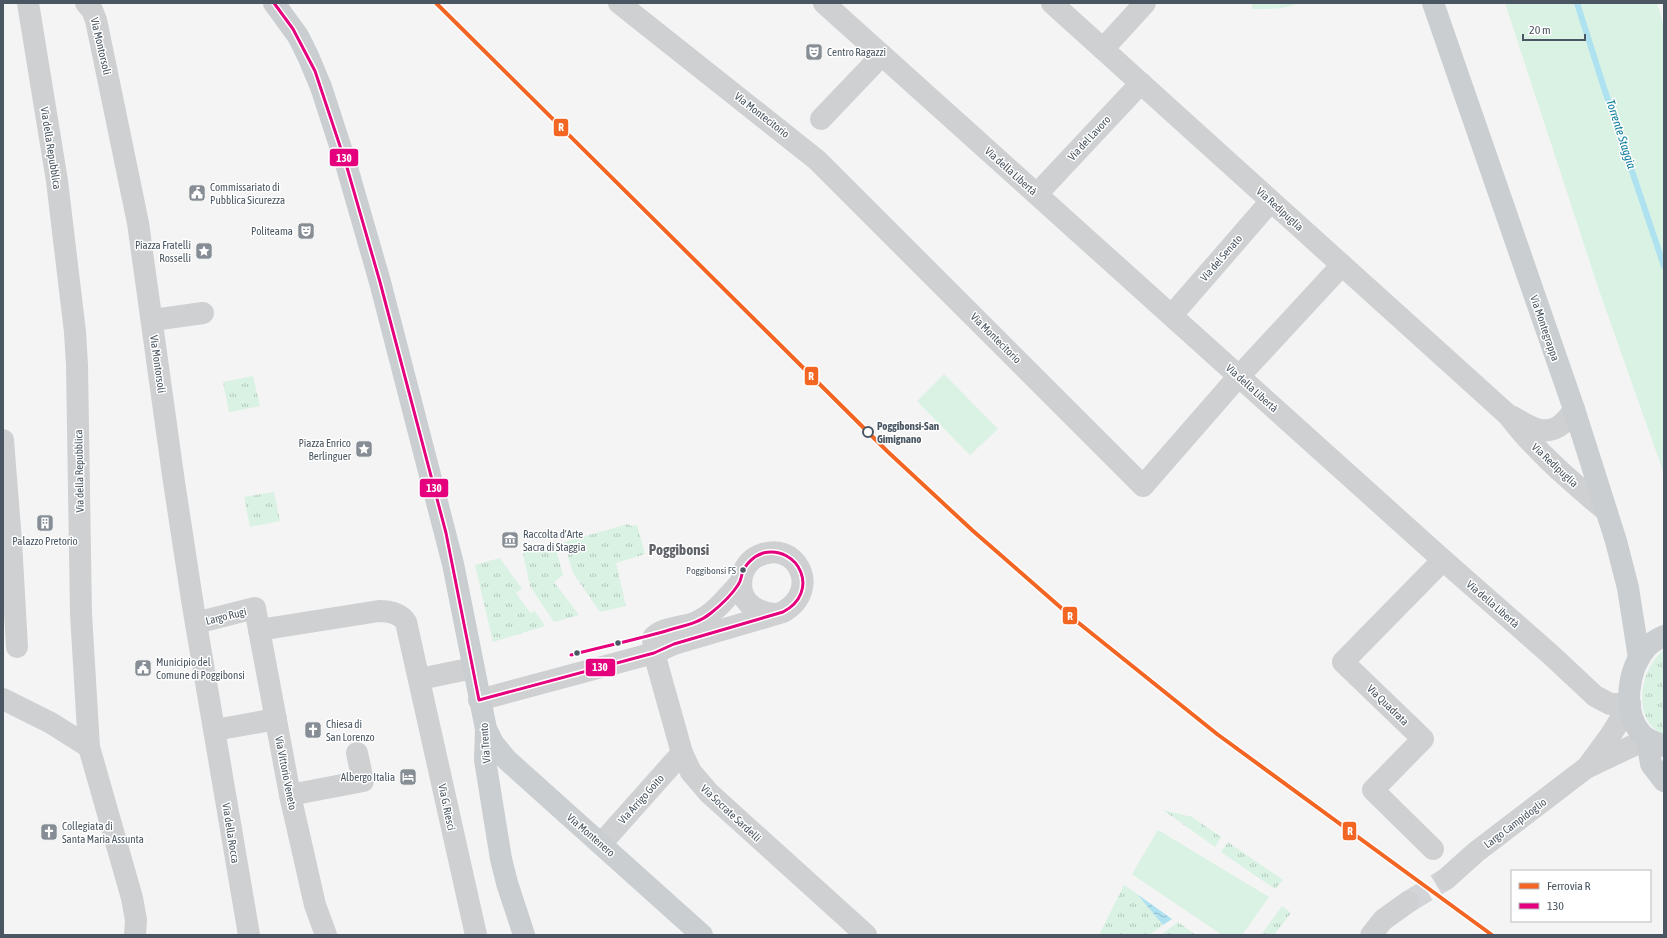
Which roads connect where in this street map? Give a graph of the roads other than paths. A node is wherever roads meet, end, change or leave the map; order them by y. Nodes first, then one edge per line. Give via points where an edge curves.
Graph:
1 (28, 3) edge
2 (86, 3) edge
3 (274, 3) edge
4 (619, 3) edge
5 (824, 3) edge
6 (1052, 3) edge
7 (1145, 3) edge
8 (1433, 3) edge
9 (846, 12) edge
10 (1103, 49) junction
11 (882, 55) junction
12 (1141, 83) junction
13 (821, 119) dead end
14 (1037, 194) junction
15 (1271, 201) junction
16 (1342, 265) junction
17 (203, 312) dead end
18 (1172, 315) junction
19 (153, 320) junction
20 (1239, 377) junction
21 (1574, 409) junction
22 (1508, 414) junction
23 (3, 440) edge
24 (1606, 511) junction
25 (7, 541) edge
26 (1443, 560) junction
27 (741, 582) junction
28 (255, 608) joint
29 (774, 614) junction
30 (196, 623) junction
31 (259, 630) junction
32 (1664, 636) edge
33 (17, 647) dead end
34 (654, 653) junction
35 (1639, 658) junction
36 (472, 668) junction
37 (420, 679) junction
38 (3, 699) edge
39 (479, 700) junction
40 (1630, 704) junction
41 (276, 719) junction
42 (486, 729) junction
43 (215, 730) junction
44 (1656, 742) edge
45 (89, 747) junction
46 (357, 754) dead end
47 (682, 754) junction
48 (1586, 768) junction
49 (530, 781) junction
50 (1664, 781) edge
51 (490, 792) junction
52 (290, 795) junction
53 (601, 844) junction
54 (1433, 848) dead end
55 (1446, 879) tunnel mouth
56 (1408, 902) tunnel mouth
57 (136, 927) edge
58 (858, 933) edge
59 (152, 935) edge
60 (249, 935) edge
61 (326, 935) edge
62 (476, 935) edge
63 (524, 935) edge
64 (702, 935) edge
65 (1371, 935) edge

1 - 45 street, Via della Repubblica via 57,181 76,341 82,637
2 - 19 street, Via Montorsoli via 96,20 135,207
3 - 36 main road, Via Trento via 293,29 315,71 346,164 380,282 447,538
4 - 20 street, Via Montecitorio via 817,160 1143,486
5 - 9 street, Via della Libertà
6 - 10 street, Via Redipuglia
7 - 10 street
8 - 21 main road, Via Montegrappa
9 - 11 street, Via della Libertà
10 - 12 street, Via Redipuglia
11 - 13 street
11 - 14 street, Via della Libertà
12 - 14 street, Via del Lavoro
12 - 15 street, Via Redipuglia
14 - 18 street, Via della Libertà
15 - 16 street, Via Redipuglia
15 - 18 street, Via del Senato
16 - 20 street, Via Montecitorio
16 - 22 street, Via Redipuglia
17 - 19 street
18 - 20 street, Via della Libertà
19 - 30 street, Via Montorsoli
20 - 26 street, Via della Libertà
21 - 22 street, Via Redipuglia via 1563,424 1545,431
21 - 24 main road, Via Montegrappa
22 - 24 street, Via Redipuglia via 1545,457
23 - 25 street
24 - 35 main road, Via Montegrappa via 1626,581
25 - 33 street
26 - 40 street, Via della Libertà via 1595,696 1610,704
26 - 54 street, Via Quadrata via 1343,662 1423,738 1373,790
27 - 29 street via 742,592 754,609
27 - 29 street via 747,564 754,557 764,553 778,553 792,559 802,576 802,593 798,602 791,608
27 - 34 street via 704,618 656,634 653,640
28 - 30 street, Largo Rugi
28 - 31 street, Via Vittorio Veneto
29 - 34 street via 674,644
30 - 43 street, Via Montorsoli
31 - 37 street, Via G. Riesci via 369,611 392,612 406,622
31 - 41 street, Via Vittorio Veneto
32 - 35 main road, Largo Campidoglio via 1651,643
34 - 39 street
34 - 47 street, Via Socrate Sardelli
35 - 40 main road, Largo Campidoglio via 1631,682
36 - 37 street
36 - 39 main road, Via Trento
37 - 62 street, Via G. Riesci
38 - 45 street via 51,723
39 - 42 main road, Via Trento
40 - 44 main road, Largo Campidoglio via 1640,732
40 - 48 street, Largo Campidoglio
41 - 43 street
41 - 52 street, Via Vittorio Veneto
42 - 49 main road, Via Montenero via 501,754
42 - 51 main road, Via Trento via 485,760
43 - 60 street, Via della Rocca
44 - 48 street, Largo Campidoglio
44 - 50 main road via 1651,764
45 - 57 street, Via della Repubblica via 129,887
46 - 52 street via 363,780
47 - 53 street, Via Arrigo Goito
47 - 58 street, Via Socrate Sardelli via 694,777 709,793
48 - 55 street, Largo Campidoglio via 1483,846
49 - 51 main road via 507,778
49 - 53 main road, Via Montenero
51 - 63 main road, Via Trento via 504,871
52 - 61 street, Via Vittorio Veneto via 315,905
53 - 64 main road, Via Montenero
56 - 65 street via 1383,920
57 - 59 street

